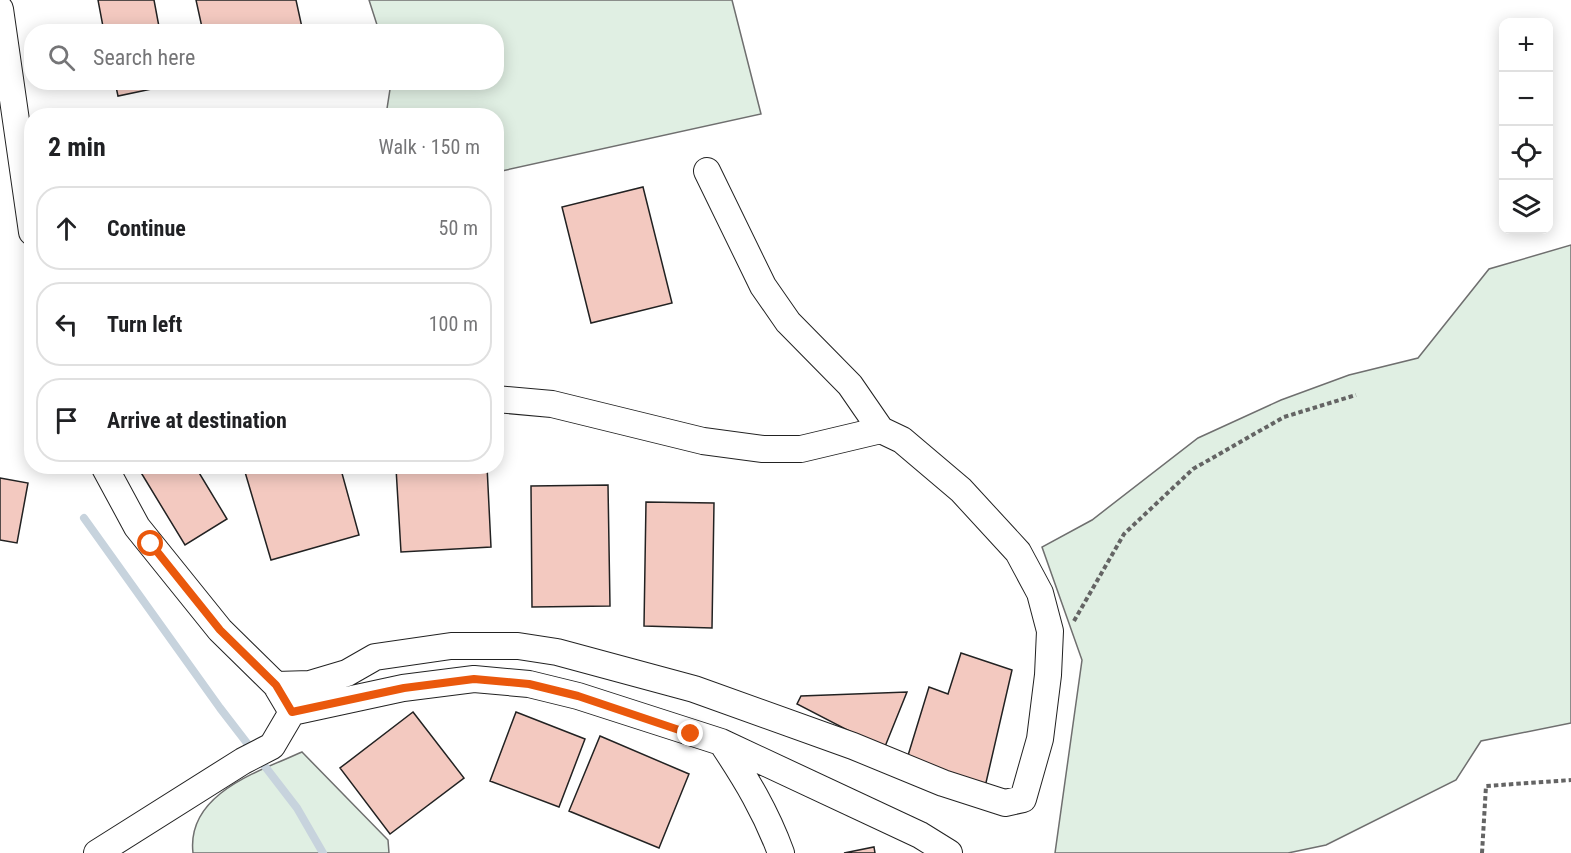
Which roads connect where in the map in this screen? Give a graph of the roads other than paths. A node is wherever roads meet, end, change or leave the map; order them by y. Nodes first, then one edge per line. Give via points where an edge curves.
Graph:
1 (0, 9) edge
2 (707, 171) dead end
3 (24, 176) edge
4 (504, 400) edge
5 (881, 430) junction
6 (108, 474) edge
7 (276, 685) junction
8 (292, 712) junction
9 (722, 742) junction
10 (97, 853) edge
11 (781, 853) edge
12 (949, 853) edge

1 - 3 street
2 - 5 street via 763,286 788,322 850,385
4 - 5 street via 552,404 703,441 763,449 801,449
5 - 7 street via 902,440 961,490 1018,552 1040,594 1050,631 1049,657 1040,739 1023,799 1005,803 943,783 694,689 557,652 518,646 451,646 375,657 347,673 310,684
6 - 7 street via 137,527 220,630
7 - 8 street
8 - 9 street via 404,688 474,679 529,684 578,696
8 - 10 street via 272,746
9 - 11 street via 753,790
9 - 12 street via 920,835

